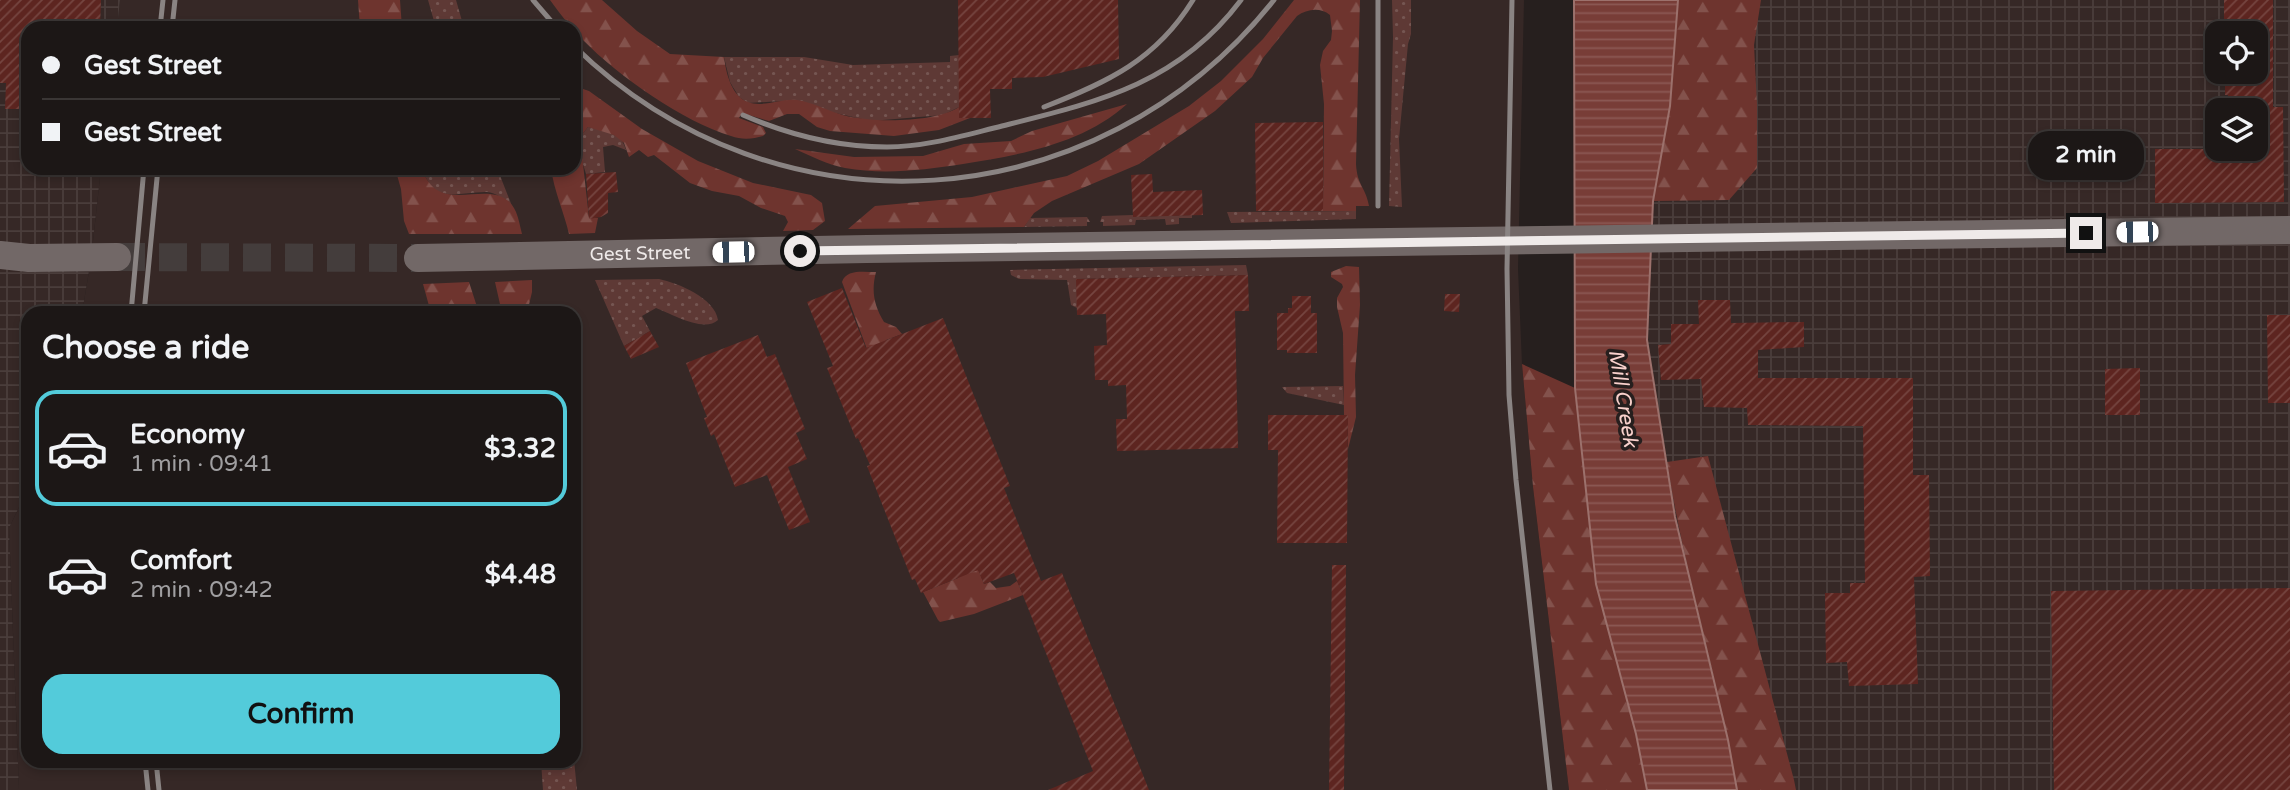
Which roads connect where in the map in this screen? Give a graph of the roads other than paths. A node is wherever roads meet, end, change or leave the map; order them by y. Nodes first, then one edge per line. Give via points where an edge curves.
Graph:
1 (2290, 230) edge
2 (0, 256) edge
3 (117, 257) tunnel mouth
4 (418, 258) tunnel mouth

1 - 4 street, Gest Street
2 - 3 street

